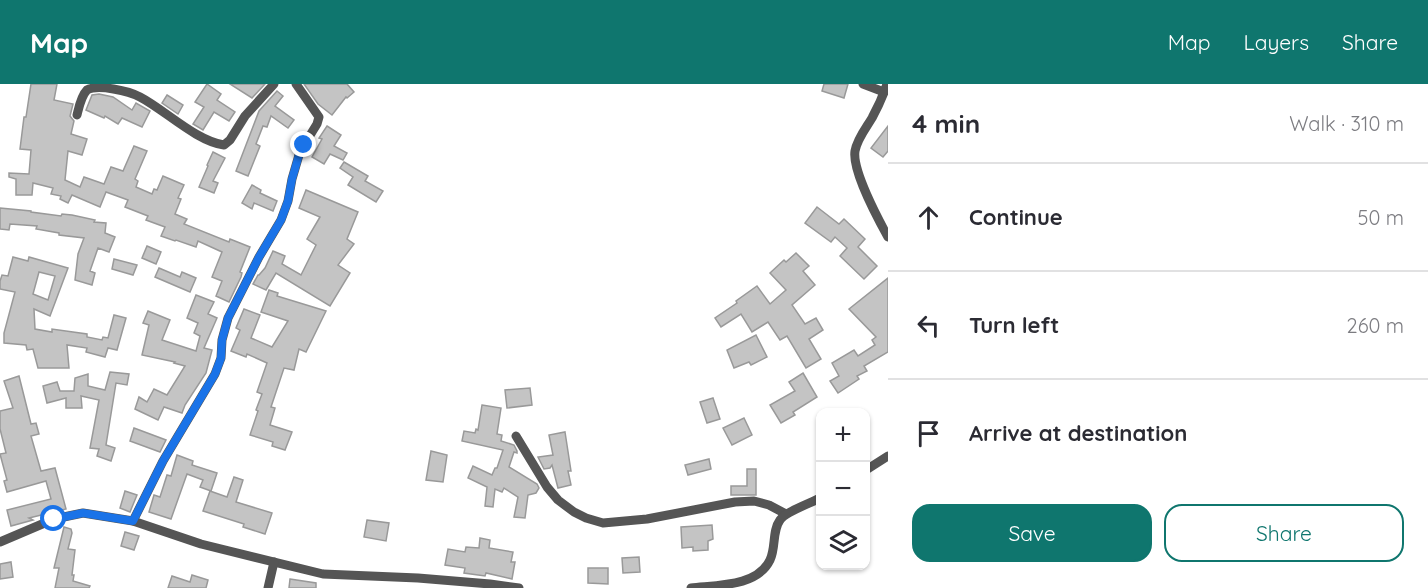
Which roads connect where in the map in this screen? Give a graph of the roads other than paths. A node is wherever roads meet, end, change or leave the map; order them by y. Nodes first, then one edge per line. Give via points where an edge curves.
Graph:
1 (274, 84) edge
2 (296, 84) edge
3 (863, 84) edge
4 (886, 88) edge
5 (77, 115) dead end
6 (888, 237) edge
7 (516, 436) dead end
8 (888, 456) edge
9 (870, 467) edge
10 (816, 500) edge
11 (786, 514) junction
12 (133, 521) junction
13 (0, 542) edge
14 (274, 562) junction
15 (268, 588) edge
16 (519, 588) edge
17 (691, 588) edge

1 - 5 street via 224,145 204,138 140,97 115,88 97,85 87,90
2 - 12 street via 319,117 317,124 299,155 281,220 228,318 215,374 163,461
3 - 4 street
4 - 6 street via 855,150 856,166
7 - 11 street via 558,500 574,512 603,523 754,501
8 - 9 street
10 - 11 street
11 - 17 street via 777,528 771,559 755,577
12 - 13 street via 83,513 54,519
12 - 14 street via 201,544
14 - 15 street
14 - 16 street via 323,574

